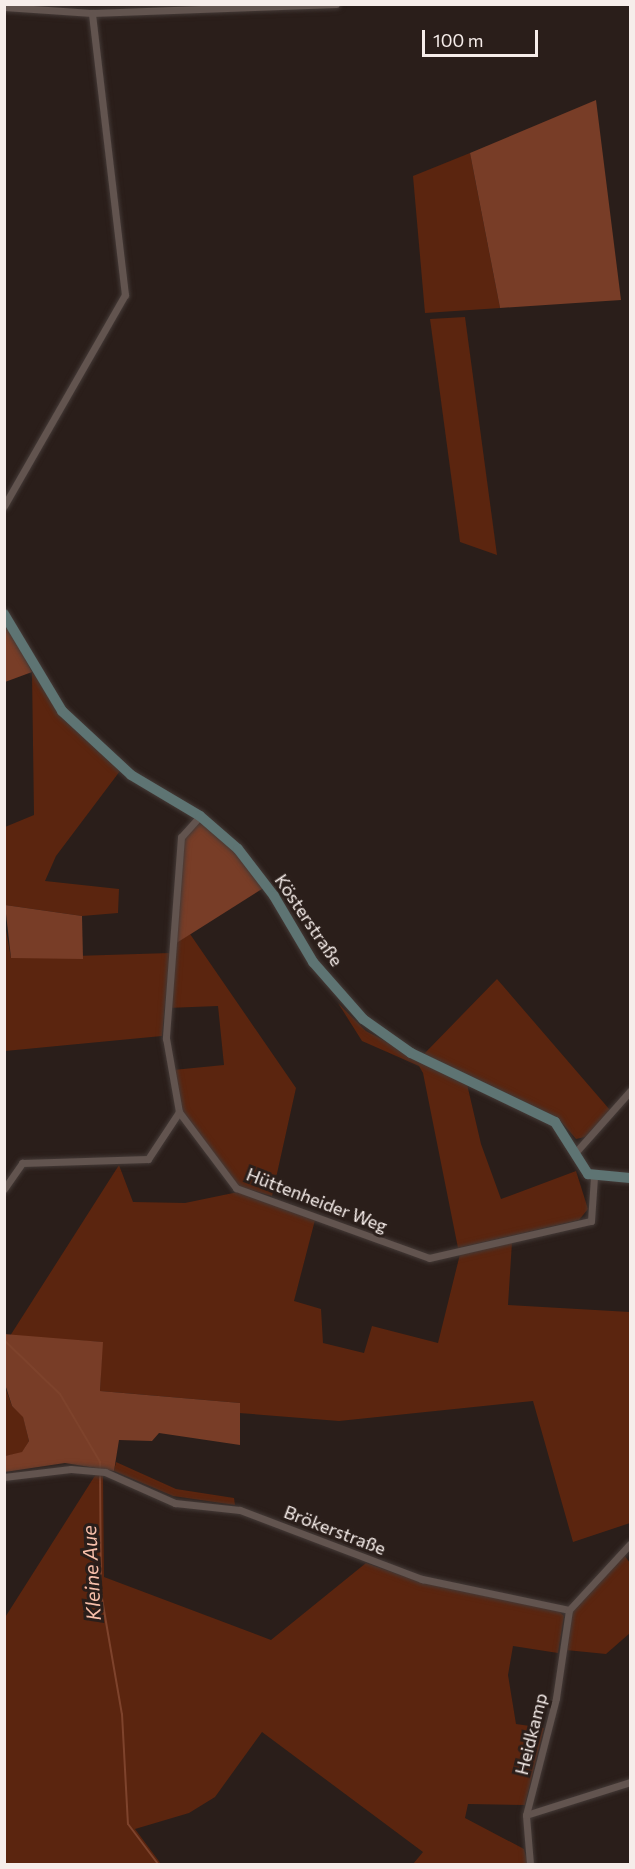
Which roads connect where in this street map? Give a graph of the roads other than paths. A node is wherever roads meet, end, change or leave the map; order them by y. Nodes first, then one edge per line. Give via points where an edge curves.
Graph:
1 (336, 4) edge
2 (4, 7) edge
3 (92, 14) junction
4 (4, 506) edge
5 (4, 614) edge
6 (200, 816) junction
7 (630, 1091) edge
8 (179, 1112) junction
9 (575, 1154) junction
10 (594, 1177) junction
11 (630, 1178) edge
12 (4, 1189) edge
13 (4, 1477) edge
14 (630, 1544) edge
15 (569, 1610) junction
16 (630, 1782) edge
17 (526, 1815) junction
18 (530, 1864) edge

1 - 3 street
2 - 3 street
3 - 4 street via 125,294
5 - 6 main road, Kösterstraße via 62,711 131,775
6 - 8 street, Hüttenheider Weg via 181,837 166,1002 166,1038
6 - 9 main road, Kösterstraße via 238,849 274,896 313,962 363,1019 411,1053 555,1122
7 - 9 street
8 - 10 street, Hüttenheider Weg via 236,1188 429,1258 591,1221
8 - 12 street via 148,1159 22,1163
9 - 10 main road, Kösterstraße
10 - 11 main road
13 - 15 street, Brökerstraße via 70,1469 100,1472 175,1503 240,1510 422,1579
14 - 15 street
15 - 17 street, Heidkamp via 556,1698
16 - 17 street
17 - 18 street, Heidkamp

